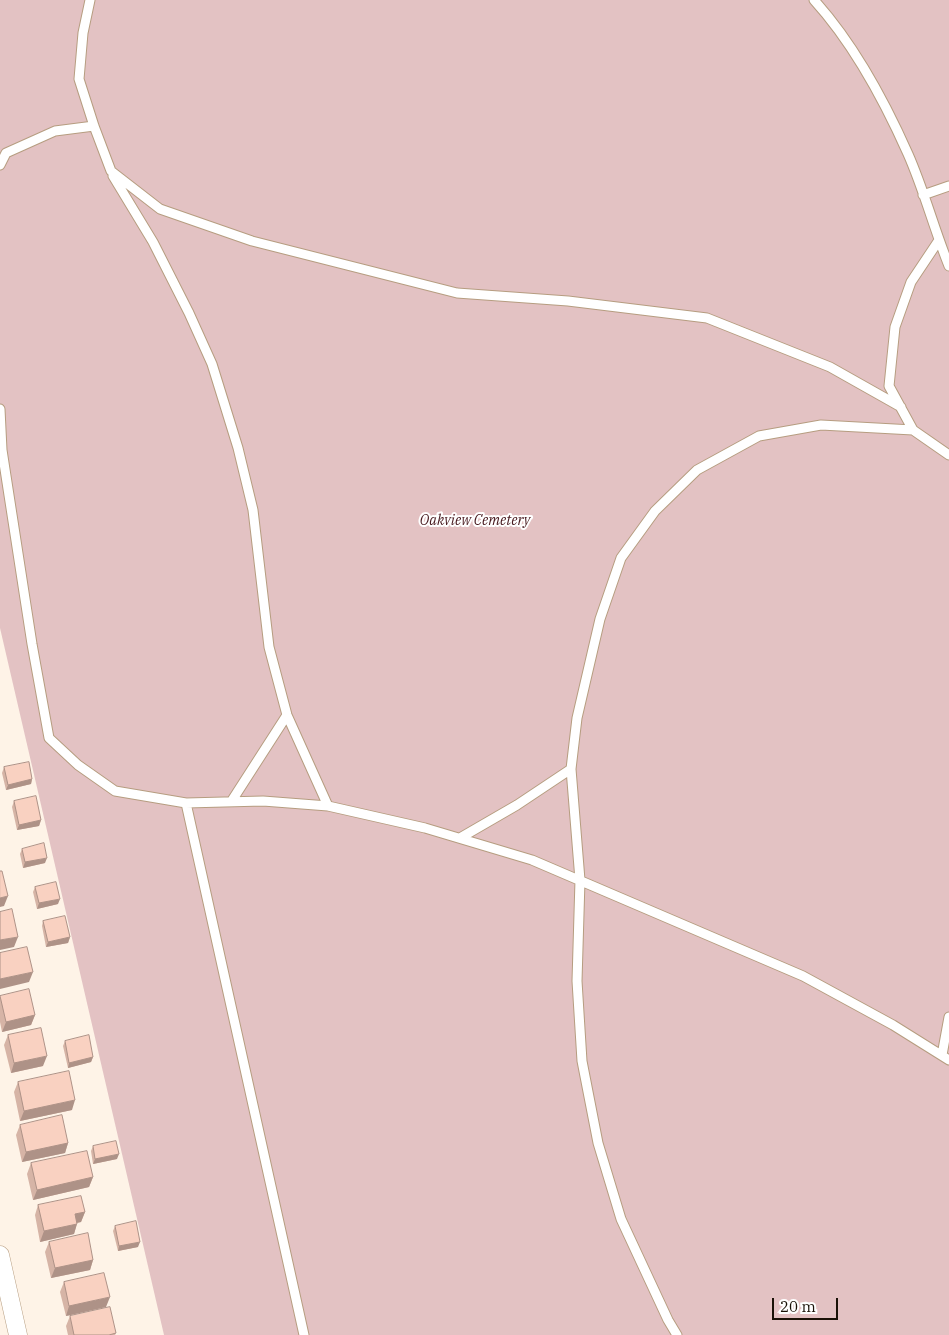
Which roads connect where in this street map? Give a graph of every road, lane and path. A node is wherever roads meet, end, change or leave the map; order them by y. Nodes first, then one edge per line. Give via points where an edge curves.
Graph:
1 (90, 0) edge
2 (814, 0) edge
3 (94, 126) junction
4 (0, 165) edge
5 (111, 172) junction
6 (949, 186) edge
7 (923, 195) junction
8 (939, 240) junction
9 (949, 266) edge
10 (901, 407) junction
11 (0, 409) edge
12 (913, 430) junction
13 (949, 455) edge
14 (287, 715) junction
15 (571, 769) junction
16 (231, 802) junction
17 (186, 803) junction
18 (328, 806) junction
19 (460, 838) junction
20 (580, 880) junction
21 (949, 1017) edge
22 (946, 1058) edge
23 (0, 1255) edge
24 (18, 1335) edge
25 (304, 1335) edge
26 (677, 1335) edge

1 - 3 lane via 79,78
2 - 7 lane via 833,21 875,88 908,155
3 - 4 lane via 55,131 6,153
3 - 5 lane
5 - 10 lane via 160,209 252,241 448,291 708,318 830,366
5 - 14 lane via 153,242 212,364 253,510 269,647
6 - 7 lane
7 - 8 lane
8 - 9 lane
8 - 10 lane via 911,282 895,327 890,386
10 - 12 lane
11 - 17 lane via 2,450 49,738 78,766 115,791
12 - 13 lane
12 - 15 lane via 821,425 760,436 697,470 655,511 620,558 603,610 577,718
14 - 16 lane
14 - 18 lane
15 - 19 lane
15 - 20 lane
16 - 17 lane
16 - 18 lane
17 - 25 lane
18 - 19 lane
19 - 20 lane via 532,860
20 - 22 lane via 803,976
20 - 26 lane via 577,981 582,1061 598,1143 621,1218
21 - 22 lane
23 - 24 street

